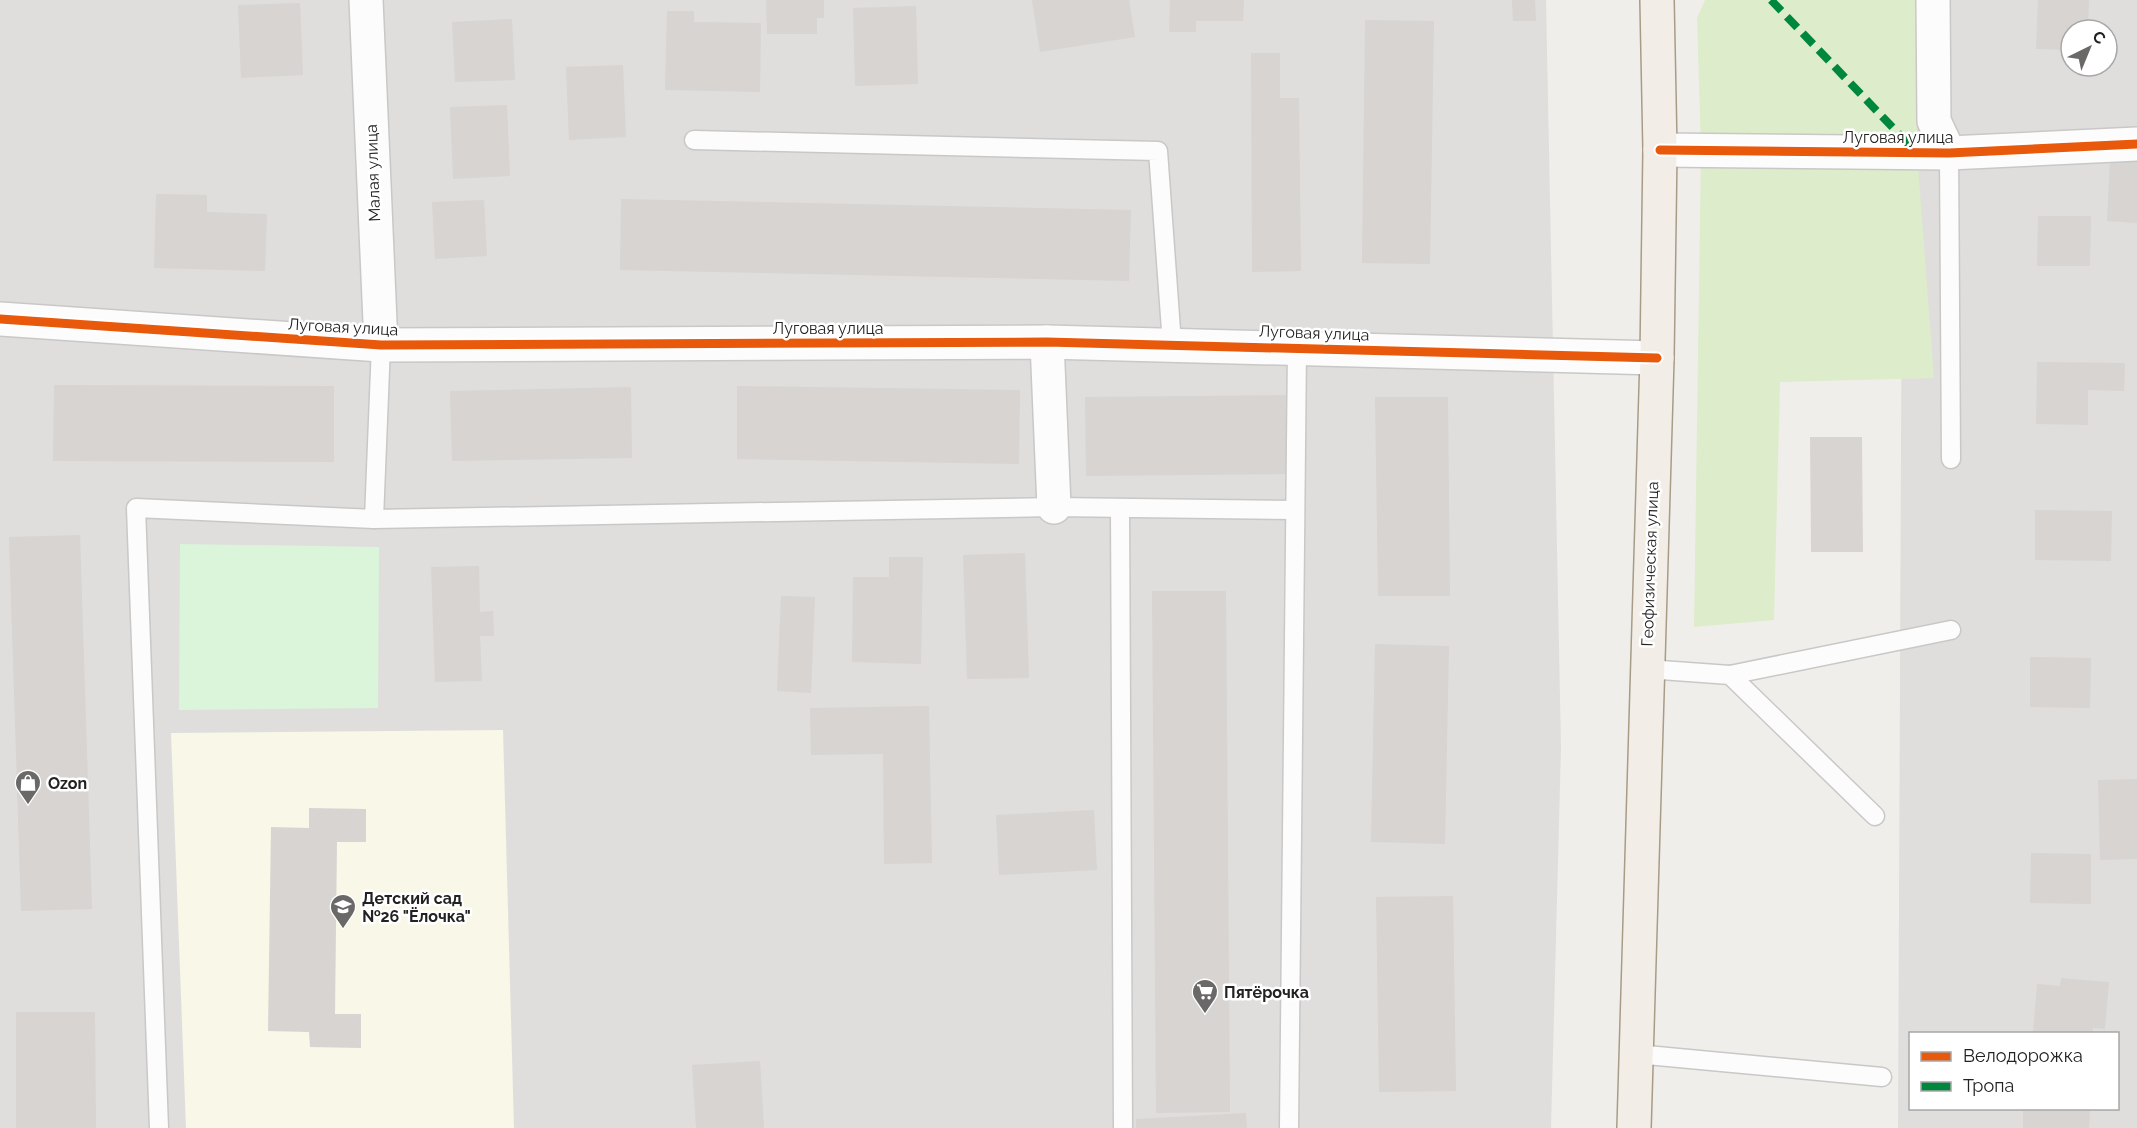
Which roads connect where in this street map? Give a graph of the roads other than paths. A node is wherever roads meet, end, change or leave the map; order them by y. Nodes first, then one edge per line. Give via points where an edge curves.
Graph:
1 (366, 0) edge
2 (1657, 0) edge
3 (1934, 0) edge
4 (694, 140) dead end
5 (2137, 144) edge
6 (1660, 150) junction
7 (1949, 153) junction
8 (0, 319) edge
9 (1047, 342) junction
10 (1172, 344) junction
11 (381, 345) junction
12 (1297, 348) junction
13 (1657, 358) junction
14 (1951, 459) dead end
15 (1054, 507) junction
16 (1120, 508) junction
17 (1295, 510) junction
18 (374, 519) junction
19 (1951, 630) dead end
20 (1647, 669) junction
21 (1730, 675) junction
22 (1875, 816) dead end
23 (1636, 1054) junction
24 (1882, 1077) dead end
25 (159, 1128) edge
26 (1123, 1128) edge
27 (1289, 1128) edge
28 (1634, 1128) edge

1 - 11 street, Малая улица
2 - 6 main road, Геофизическая улица
3 - 7 street via 1934,122
4 - 10 lane via 1158,152
5 - 7 street, Луговая улица
6 - 7 street, Луговая улица
6 - 13 main road, Геофизическая улица
7 - 14 lane
8 - 11 street, Луговая улица
9 - 10 street, Луговая улица
9 - 11 street, Луговая улица
9 - 15 street
10 - 12 street, Луговая улица
11 - 18 lane
12 - 13 street, Луговая улица
12 - 17 lane
13 - 20 main road, Геофизическая улица
15 - 16 lane
15 - 18 lane
16 - 17 lane
16 - 26 lane
17 - 27 lane
18 - 25 lane via 136,508
19 - 21 lane
20 - 21 lane
20 - 23 main road, Геофизическая улица
21 - 22 lane
23 - 24 lane
23 - 28 main road, Геофизическая улица

